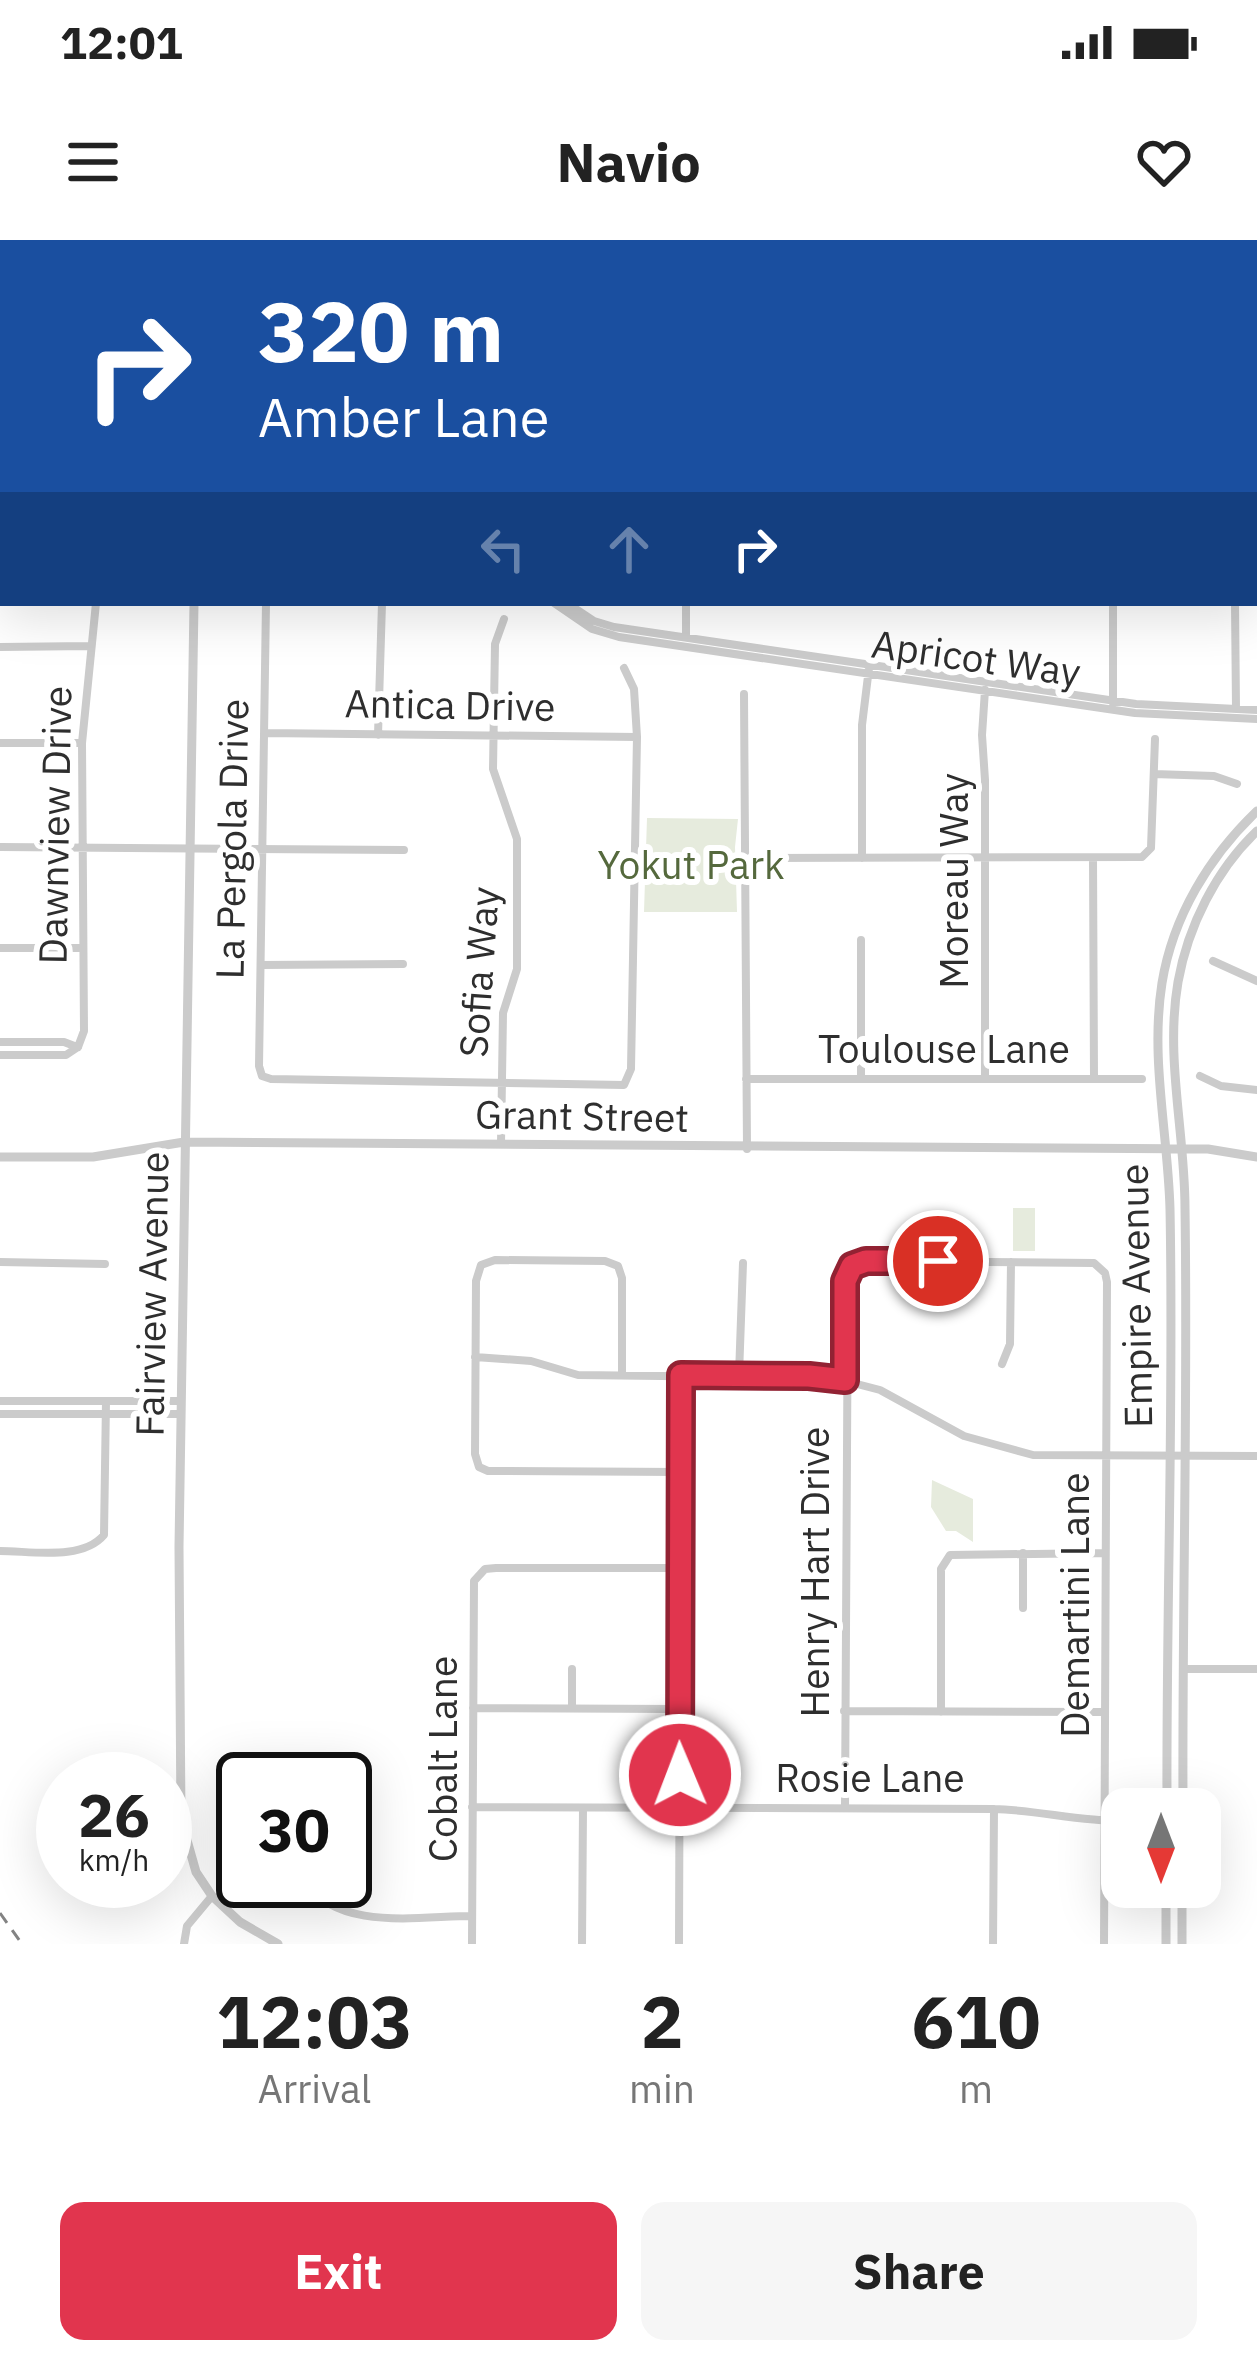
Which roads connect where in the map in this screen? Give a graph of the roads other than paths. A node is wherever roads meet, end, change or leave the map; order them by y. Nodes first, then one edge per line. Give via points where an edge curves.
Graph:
1 (96, 606) edge
2 (194, 606) edge
3 (266, 606) edge
4 (382, 606) edge
5 (559, 606) edge
6 (572, 606) edge
7 (686, 606) edge
8 (1114, 606) edge
9 (1235, 606) edge
10 (504, 619) dead end
11 (685, 642) junction
12 (0, 646) edge
13 (90, 646) junction
14 (625, 668) dead end
15 (868, 669) junction
16 (986, 687) junction
17 (744, 694) dead end
18 (1113, 705) junction
19 (1236, 711) junction
20 (1257, 715) edge
21 (264, 733) junction
22 (378, 735) junction
23 (494, 737) junction
24 (637, 737) junction
25 (1155, 739) dead end
26 (0, 743) edge
27 (82, 743) junction
28 (1154, 774) junction
29 (1237, 784) dead end
30 (1257, 811) edge
31 (1257, 831) edge
32 (82, 846) junction
33 (0, 847) edge
34 (189, 847) junction
35 (262, 847) junction
36 (404, 850) dead end
37 (1093, 857) junction
38 (745, 858) junction
39 (862, 858) junction
40 (985, 858) junction
41 (861, 940) dead end
42 (0, 948) edge
43 (81, 948) junction
44 (1213, 962) dead end
45 (403, 964) dead end
46 (261, 965) junction
47 (1257, 981) edge
48 (0, 1042) edge
49 (78, 1047) junction
50 (0, 1055) edge
51 (1200, 1076) dead end
52 (746, 1078) junction
53 (861, 1078) junction
54 (985, 1078) junction
55 (1094, 1078) junction
56 (1142, 1078) dead end
57 (501, 1081) junction
58 (1257, 1090) edge
59 (184, 1142) junction
60 (501, 1144) junction
61 (747, 1149) junction
62 (1165, 1151) junction
63 (1180, 1151) junction
64 (1257, 1156) edge
65 (0, 1157) edge
66 (0, 1262) edge
67 (1011, 1262) junction
68 (743, 1263) dead end
69 (105, 1264) dead end
70 (475, 1357) junction
71 (1002, 1364) dead end
72 (622, 1375) junction
73 (681, 1375) junction
74 (739, 1376) junction
75 (845, 1380) junction
76 (0, 1401) edge
77 (106, 1401) junction
78 (181, 1401) junction
79 (0, 1414) edge
80 (106, 1414) junction
81 (181, 1414) junction
82 (1106, 1455) junction
83 (1168, 1456) junction
84 (1184, 1456) junction
85 (1257, 1456) edge
86 (680, 1472) junction
87 (0, 1551) edge
88 (1023, 1553) junction
89 (1105, 1553) junction
90 (679, 1568) junction
91 (1023, 1608) dead end
92 (572, 1669) dead end
93 (1183, 1669) junction
94 (1257, 1669) edge
95 (473, 1708) junction
96 (572, 1708) junction
97 (678, 1709) junction
98 (844, 1711) junction
99 (941, 1712) junction
100 (1104, 1712) junction
101 (1105, 1788) edge
102 (1166, 1788) edge
103 (1183, 1788) edge
104 (472, 1807) junction
105 (583, 1808) junction
106 (680, 1808) junction
107 (844, 1808) junction
108 (994, 1809) junction
109 (1101, 1821) edge
110 (212, 1896) junction
111 (339, 1908) edge
112 (1104, 1908) edge
113 (1166, 1908) edge
114 (1182, 1908) edge
115 (472, 1916) junction
116 (184, 1944) edge
117 (278, 1944) edge
118 (472, 1944) edge
119 (582, 1944) edge
120 (679, 1944) edge
121 (993, 1944) edge
122 (1104, 1944) edge
123 (1166, 1944) edge
124 (1182, 1944) edge

1 - 13 street, Dawnview Drive
2 - 34 street, Fairview Avenue
3 - 21 street, La Pergola Drive
4 - 22 street
5 - 11 street, Apricot Way via 605,634
6 - 11 street, Apricot Way via 595,621
7 - 11 street
8 - 18 street
9 - 19 street
10 - 23 street, Sofia Way via 495,644
11 - 15 street, Apricot Way
12 - 13 street
13 - 27 street, Dawnview Drive
14 - 24 street
15 - 16 street, Apricot Way
15 - 39 street
16 - 18 street, Apricot Way
16 - 40 street, Moreau Way
17 - 38 street
18 - 19 street, Apricot Way
19 - 20 street, Apricot Way
21 - 22 street, Antica Drive
21 - 35 street, La Pergola Drive
22 - 23 street, Antica Drive
23 - 24 street, Antica Drive
23 - 57 street, Sofia Way via 494,770 517,839 517,969 503,1013
24 - 57 street via 628,1079 614,1087
25 - 28 street
26 - 27 street
27 - 32 street, Dawnview Drive
28 - 29 street
28 - 37 street via 1151,848 1142,857
30 - 62 street, Empire Avenue via 1201,879 1170,947 1157,1030
31 - 63 street, Empire Avenue via 1214,885 1185,950 1173,1029
32 - 33 street
32 - 34 street
32 - 43 street, Dawnview Drive
34 - 35 street
34 - 59 street, Fairview Avenue
35 - 36 street
35 - 46 street, La Pergola Drive
37 - 40 street
37 - 55 street
38 - 39 street
38 - 52 street
39 - 40 street
40 - 54 street, Moreau Way
41 - 53 street
42 - 43 street
43 - 49 street, Dawnview Drive
44 - 47 street
45 - 46 street
46 - 57 street, La Pergola Drive via 262,1076
48 - 49 street
49 - 50 street via 66,1055
51 - 58 street
52 - 53 street, Toulouse Lane
52 - 61 street
53 - 54 street, Toulouse Lane
54 - 55 street, Toulouse Lane
55 - 56 street, Toulouse Lane
57 - 60 street, Sofia Way
59 - 60 street, Grant Street
59 - 65 street, Grant Street via 93,1157
59 - 78 street, Fairview Avenue
60 - 61 street, Grant Street
61 - 62 street, Grant Street
62 - 63 street, Grant Street
62 - 83 street, Empire Avenue
63 - 64 street
63 - 84 street, Empire Avenue
66 - 69 street
67 - 71 street via 1010,1344
67 - 75 street, Henry Hart Drive via 852,1266 845,1281
67 - 82 street, Demartini Lane via 1101,1267
68 - 74 street
70 - 72 street
70 - 72 street via 482,1265 605,1261 622,1277
70 - 86 street via 479,1467
72 - 73 street
73 - 74 street
73 - 86 street
74 - 75 street
75 - 82 street via 1002,1449
75 - 98 street, Henry Hart Drive
76 - 77 street
77 - 78 street
77 - 80 street
78 - 81 street, Fairview Avenue
79 - 80 street
80 - 81 street
80 - 87 street via 104,1535 82,1551
81 - 110 street, Fairview Avenue via 181,1819
82 - 83 street
82 - 89 street, Demartini Lane
83 - 84 street
83 - 102 street, Empire Avenue
84 - 85 street
84 - 93 street, Empire Avenue
86 - 90 street
88 - 89 street
88 - 91 street
88 - 99 street via 950,1556 941,1568
89 - 100 street, Demartini Lane
90 - 95 street, Cobalt Lane via 496,1568 478,1575
90 - 97 street
92 - 96 street
93 - 94 street
93 - 103 street, Empire Avenue
95 - 96 street
95 - 104 street, Cobalt Lane
96 - 97 street
97 - 106 street
98 - 99 street
98 - 107 street, Henry Hart Drive
99 - 100 street
100 - 101 street, Demartini Lane
104 - 105 street, Rosie Lane
104 - 115 street, Cobalt Lane
105 - 106 street, Rosie Lane
105 - 119 street
106 - 107 street, Rosie Lane
106 - 120 street
107 - 108 street, Rosie Lane
108 - 109 street, Rosie Lane
108 - 121 street
110 - 116 street via 187,1926
110 - 117 street, Fairview Avenue
111 - 115 street via 355,1916
112 - 122 street, Demartini Lane
113 - 123 street
114 - 124 street
115 - 118 street, Cobalt Lane

